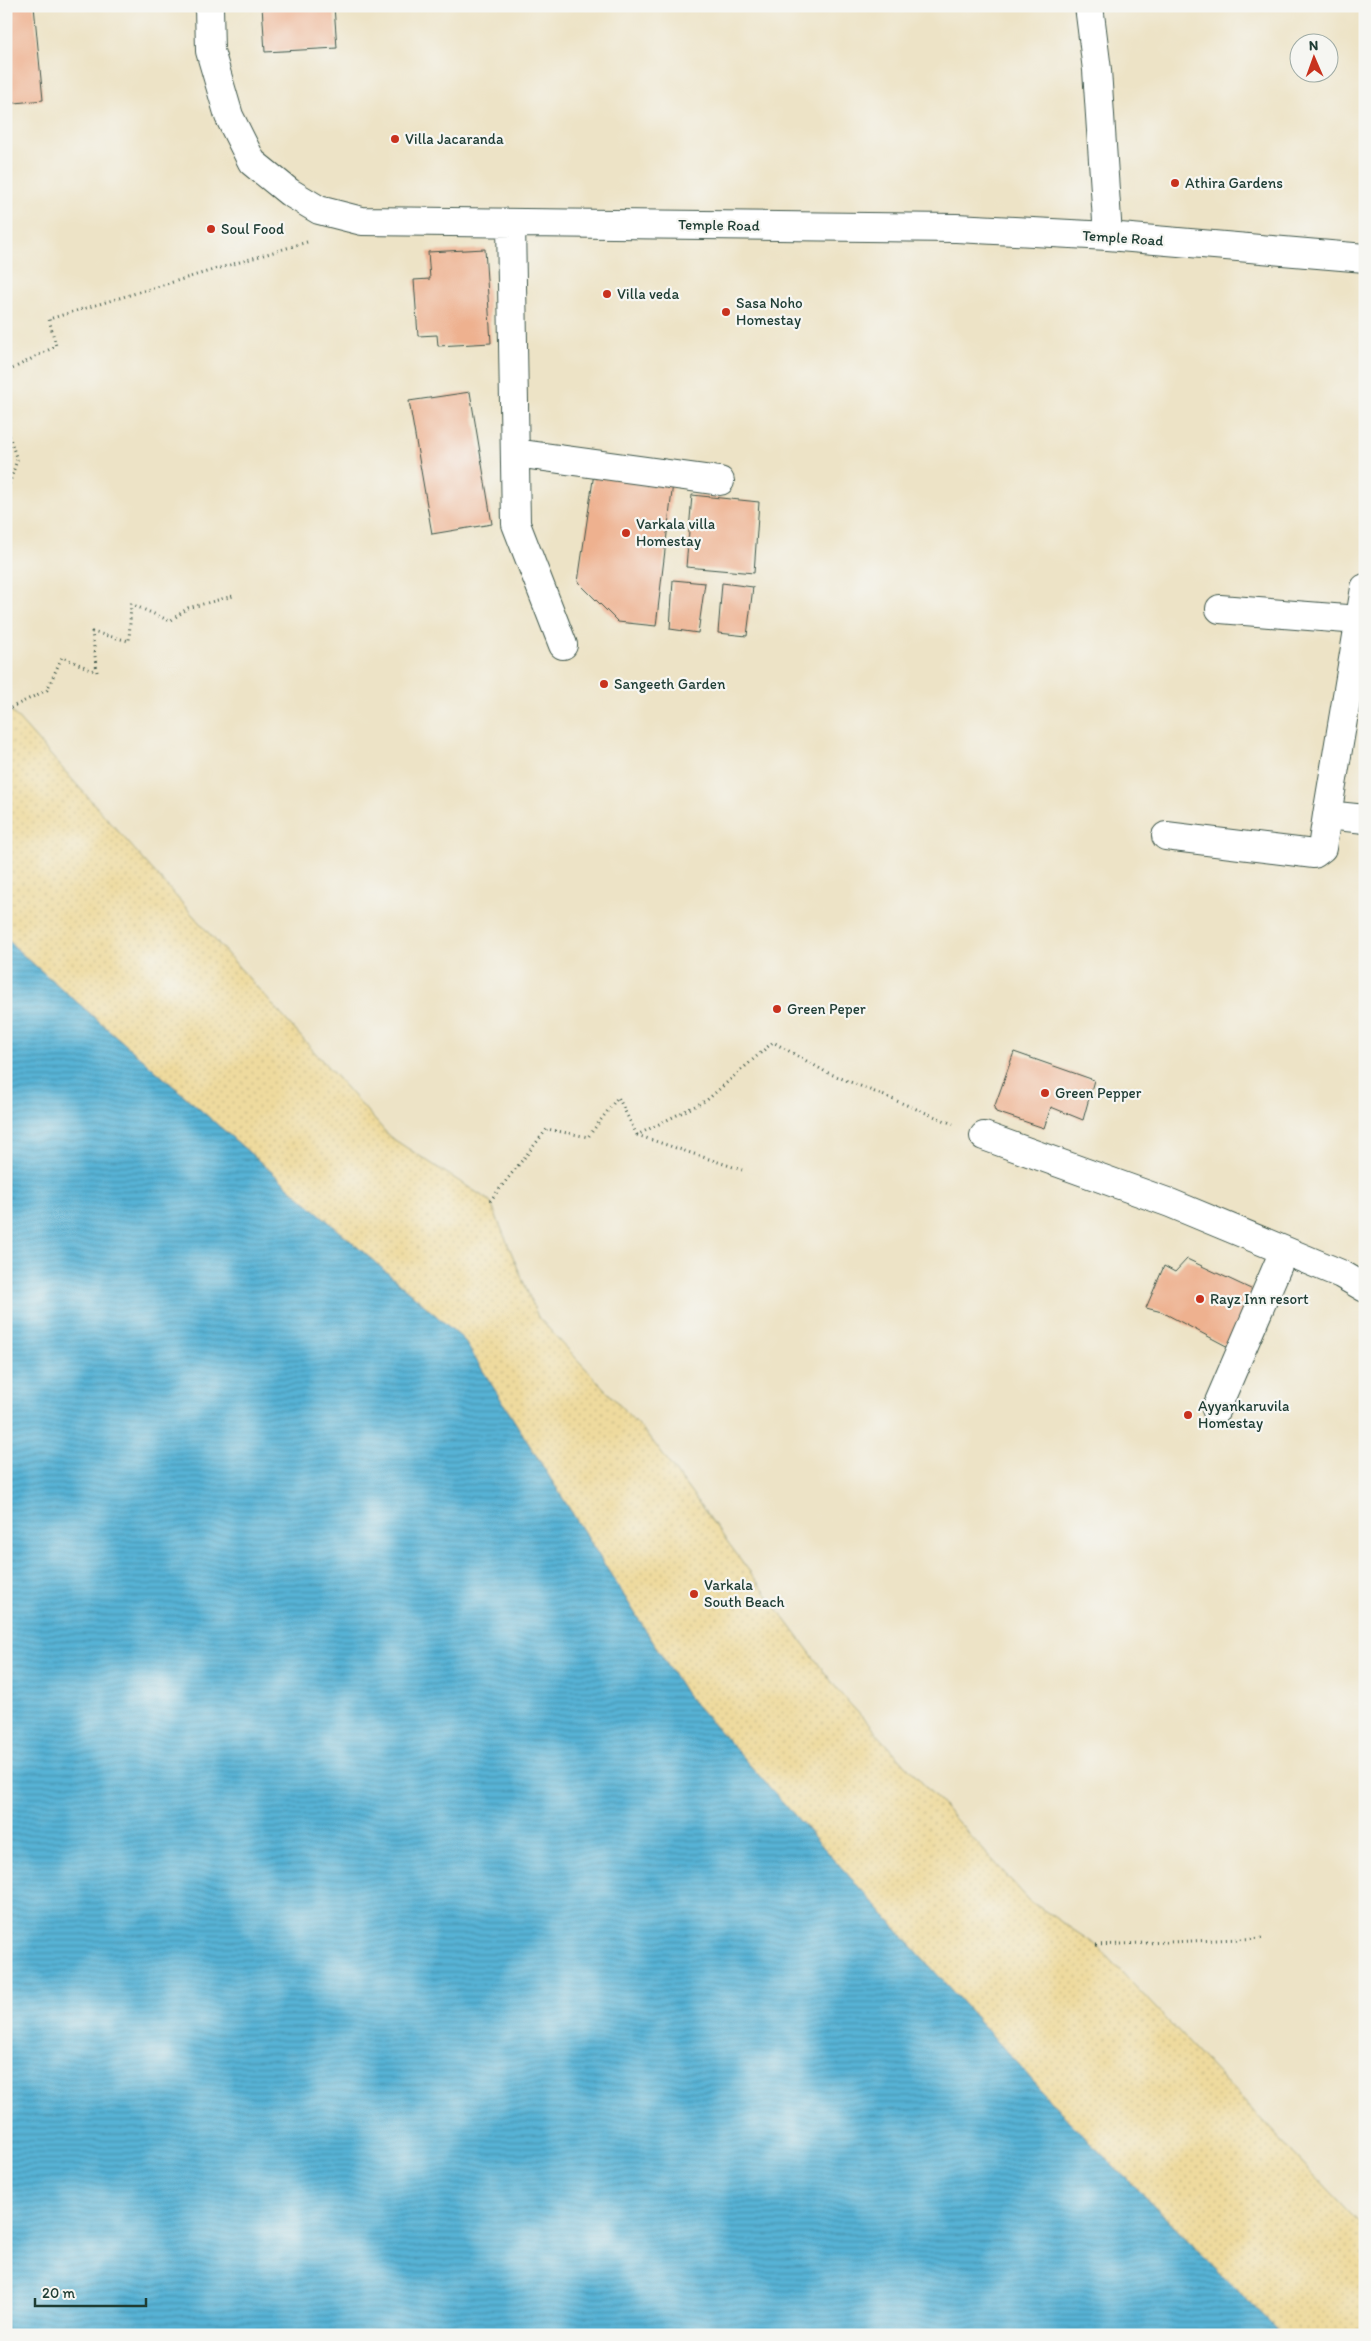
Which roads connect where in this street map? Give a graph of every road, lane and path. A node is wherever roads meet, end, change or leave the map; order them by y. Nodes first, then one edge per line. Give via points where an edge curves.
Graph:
1 (209, 6) edge
2 (1089, 6) edge
3 (319, 210) junction
4 (511, 223) junction
5 (1108, 236) junction
6 (1365, 258) edge
7 (6, 376) edge
8 (6, 426) edge
9 (515, 453) junction
10 (720, 480) dead end
11 (6, 494) edge
12 (1365, 588) edge
13 (233, 596) dead end
14 (1220, 609) dead end
15 (1359, 620) junction
16 (564, 645) dead end
17 (6, 710) edge
18 (1326, 815) junction
19 (1365, 819) edge
20 (1166, 836) dead end
21 (637, 1135) junction
22 (984, 1136) joint
23 (742, 1170) dead end
24 (490, 1200) dead end
25 (1284, 1251) junction
26 (1365, 1288) edge
27 (1216, 1409) dead end
28 (1265, 1938) dead end
29 (1096, 1945) dead end

1 - 3 street, Temple Road via 210,51 229,116 252,162 289,192
2 - 5 street via 1097,70
3 - 4 street, Temple Road via 362,221
3 - 7 path via 319,238 48,319 56,346 12,369
4 - 5 street, Temple Road via 956,228
4 - 9 street
5 - 6 street, Temple Road
8 - 11 path via 18,460
9 - 10 street
9 - 16 street via 516,524
12 - 15 street
13 - 17 path via 188,608 170,621 131,604 129,641 92,632 97,672 62,657 48,690
14 - 15 street
15 - 18 street
18 - 19 street
18 - 20 street via 1322,848 1314,854
21 - 22 path via 707,1100 773,1042 826,1072
21 - 23 path
21 - 24 path via 618,1097 588,1137 547,1129
22 - 25 street via 1170,1202
25 - 26 street via 1341,1274
25 - 27 street
28 - 29 path

